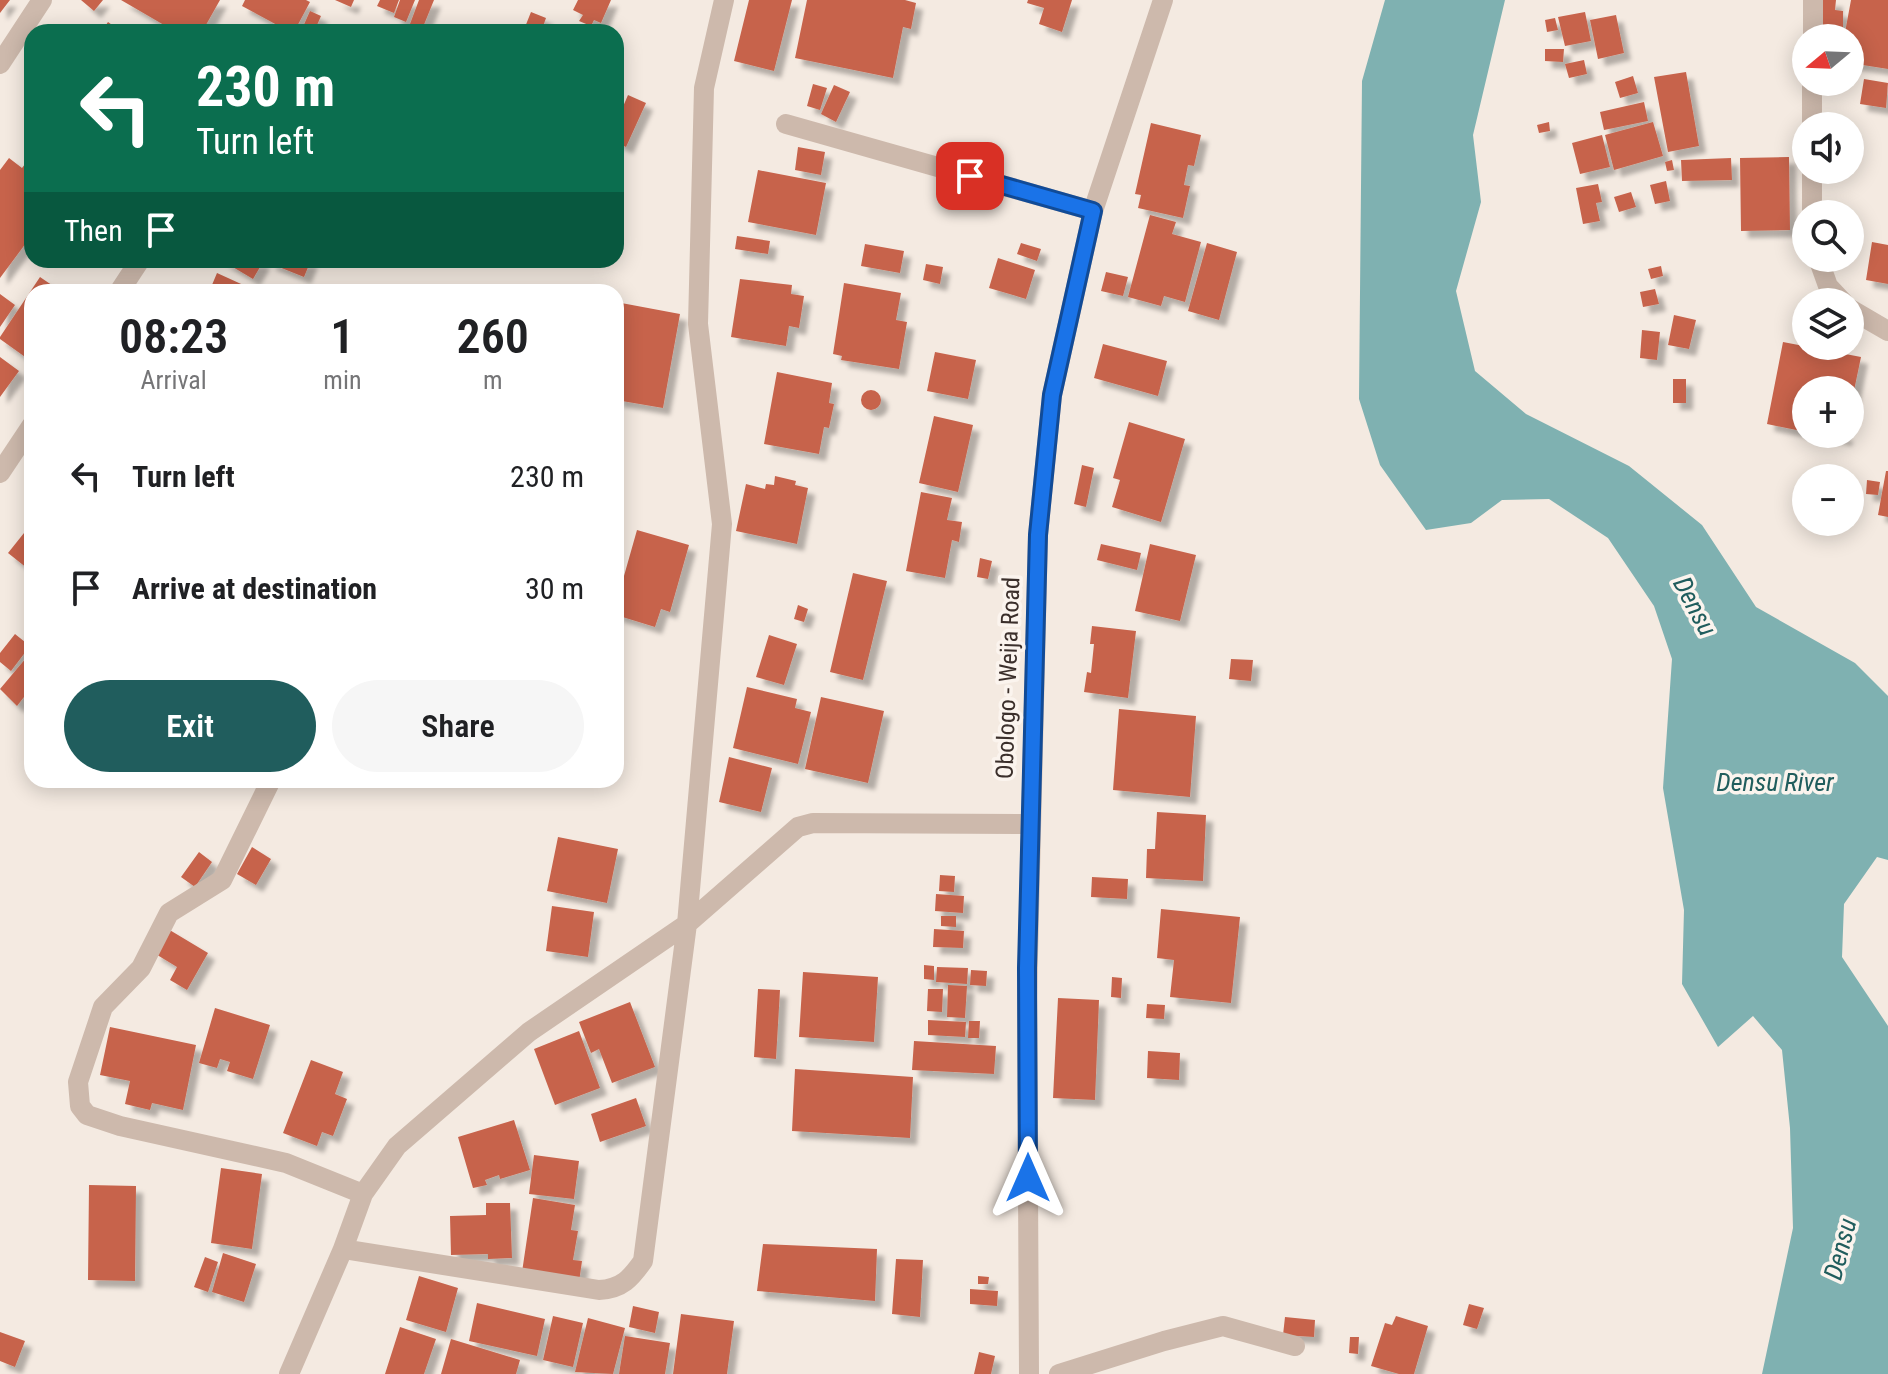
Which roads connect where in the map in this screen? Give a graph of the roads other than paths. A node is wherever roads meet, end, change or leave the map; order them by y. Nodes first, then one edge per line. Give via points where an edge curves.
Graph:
1 (42, 0) edge
2 (724, 0) edge
3 (1163, 0) edge
4 (1813, 0) edge
5 (26, 24) edge
6 (1813, 24) edge
7 (24, 27) edge
8 (0, 64) edge
9 (786, 124) dead end
10 (1093, 211) junction
11 (1864, 317) edge
12 (1888, 331) edge
13 (24, 437) edge
14 (0, 473) edge
15 (267, 788) edge
16 (1030, 824) junction
17 (687, 924) junction
18 (363, 1194) junction
19 (343, 1249) junction
20 (1295, 1346) dead end
21 (289, 1374) edge
22 (1029, 1374) edge
23 (1059, 1374) edge

1 - 5 street
2 - 17 street via 704,88 698,324 722,524
3 - 10 street, Obologo - Weija Road
4 - 6 street
7 - 8 street
9 - 10 street
10 - 16 street, Obologo - Weija Road via 1052,395 1038,535
11 - 12 street
13 - 14 street
15 - 18 street via 222,880 169,913 141,968 103,1007 78,1082 80,1106 87,1115 120,1126 286,1163
16 - 17 street via 798,827
16 - 22 street, Obologo - Weija Road
17 - 18 street via 529,1032 397,1146
17 - 19 street via 643,1261 630,1279 614,1289 599,1290
18 - 19 street
19 - 21 street
20 - 23 street via 1223,1326

